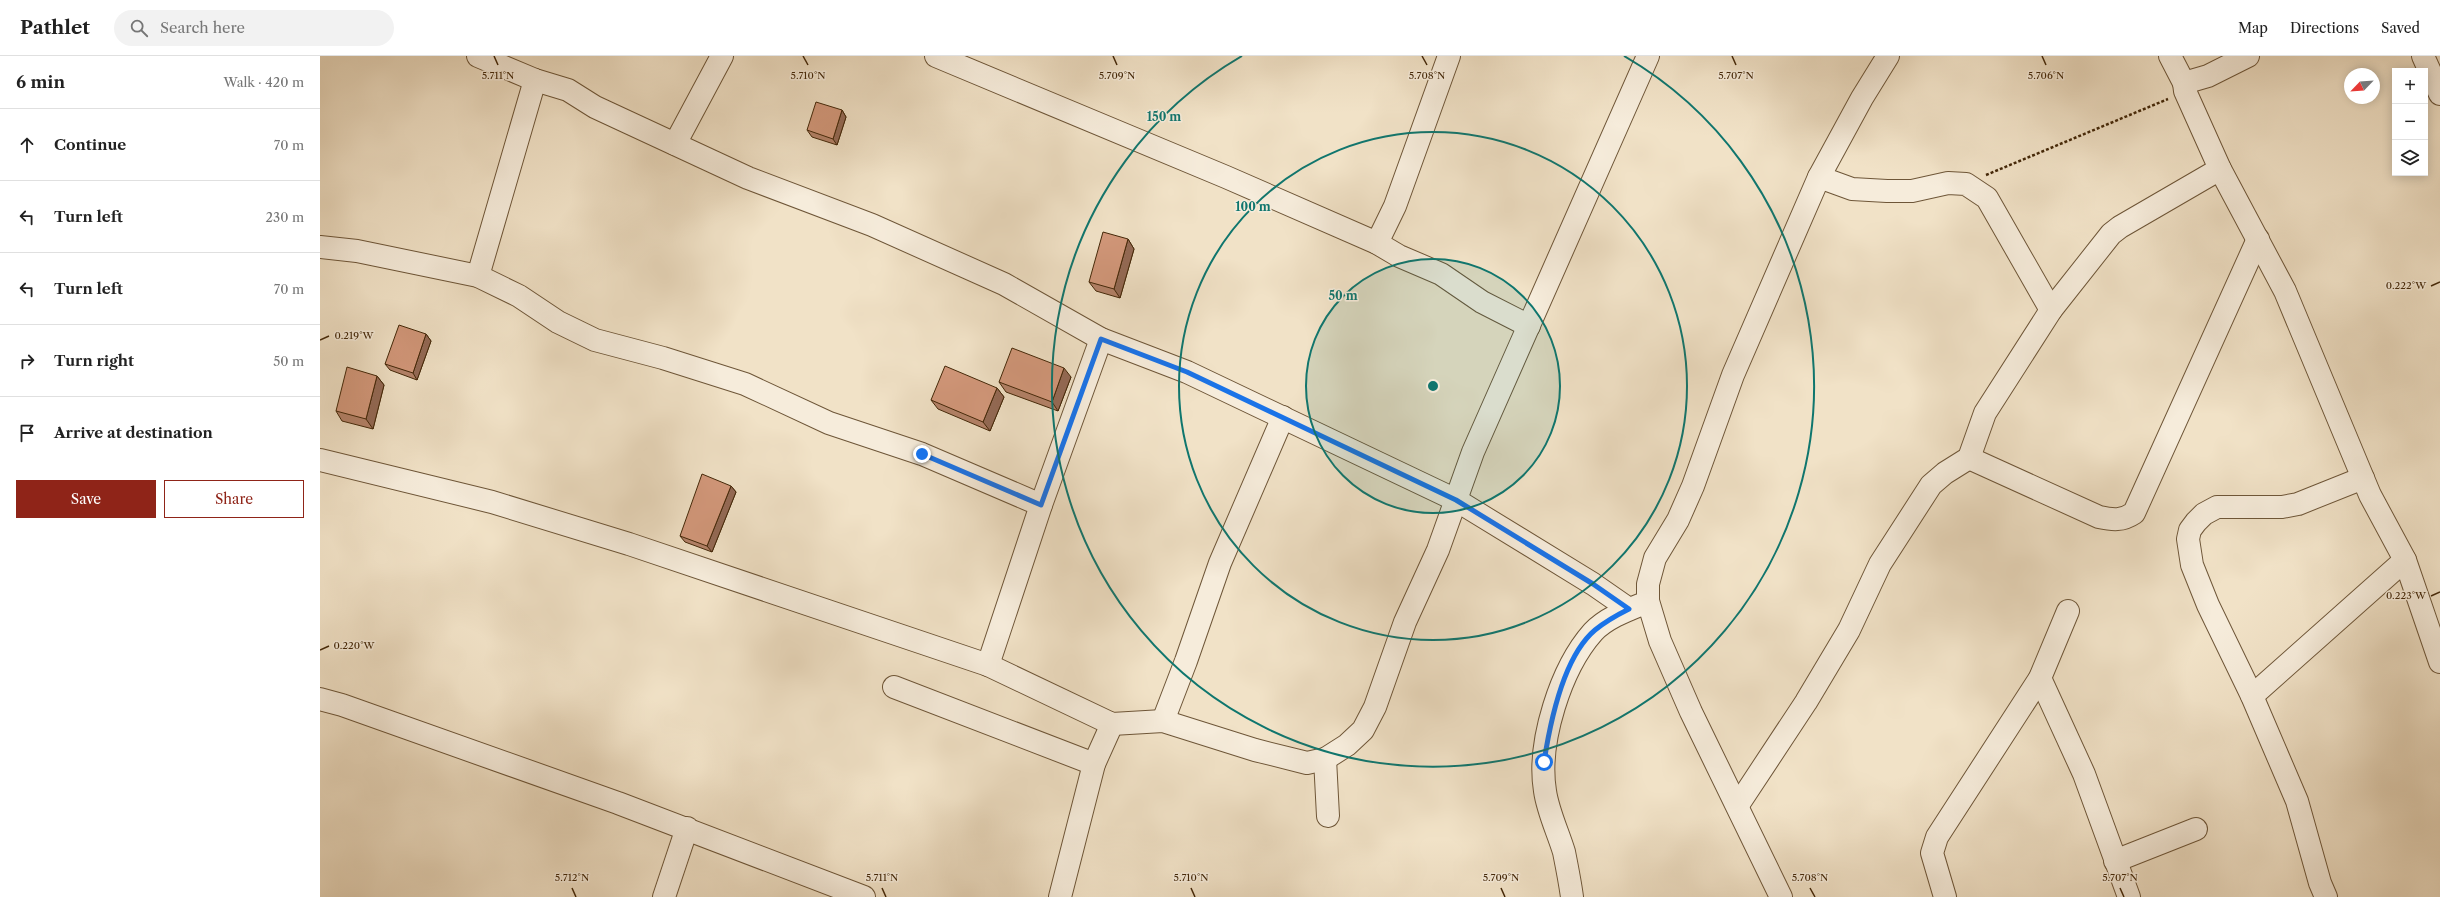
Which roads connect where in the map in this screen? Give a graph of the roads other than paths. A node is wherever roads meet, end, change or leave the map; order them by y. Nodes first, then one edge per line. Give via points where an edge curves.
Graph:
1 (478, 56) edge
2 (722, 56) edge
3 (936, 56) edge
4 (1449, 56) edge
5 (1648, 56) edge
6 (1888, 56) edge
7 (2170, 56) edge
8 (2248, 56) edge
9 (2423, 56) edge
10 (535, 80) junction
11 (2184, 87) junction
12 (2440, 94) edge
13 (676, 144) junction
14 (2220, 169) junction
15 (1819, 177) junction
16 (2258, 239) junction
17 (1377, 243) junction
18 (320, 247) edge
19 (478, 276) junction
20 (2052, 310) junction
21 (1529, 326) junction
22 (1101, 339) junction
23 (1283, 417) junction
24 (1969, 458) junction
25 (320, 460) edge
26 (2363, 478) junction
27 (1456, 500) junction
28 (1041, 505) junction
29 (2405, 560) junction
30 (1639, 605) junction
31 (2068, 611) dead end
32 (2440, 662) edge
33 (988, 665) junction
34 (2040, 678) junction
35 (894, 687) dead end
36 (2252, 696) junction
37 (320, 699) edge
38 (1163, 722) junction
39 (1112, 724) junction
40 (1325, 759) junction
41 (1094, 764) junction
42 (1738, 805) junction
43 (1328, 816) dead end
44 (687, 828) junction
45 (2196, 829) dead end
46 (2114, 861) junction
47 (664, 897) edge
48 (863, 897) edge
49 (1060, 897) edge
50 (1572, 897) edge
51 (1781, 897) edge
52 (1945, 897) edge
53 (2129, 897) edge
54 (2326, 897) edge

1 - 10 street
2 - 13 street
3 - 17 street
4 - 17 street via 1395,206
5 - 21 street
6 - 15 street
7 - 11 street
8 - 11 street
9 - 12 street
10 - 13 street via 568,90 595,107
10 - 19 street
11 - 14 street
13 - 22 street via 748,178 872,225 1004,284
14 - 16 street
14 - 20 street via 2111,234
15 - 20 street via 1852,189 1887,191 1912,191 1948,183 1966,184 1987,198
15 - 30 street via 1733,375 1693,486 1678,520 1655,558
16 - 24 street via 2134,513 2113,520 2099,517
16 - 26 street via 2284,292
17 - 21 street via 1441,274 1482,302
18 - 19 street via 357,251
19 - 28 street via 519,296 558,322 595,340 664,358 745,384 829,422 922,454
20 - 24 street via 1985,413
21 - 27 street via 1473,452
22 - 23 street via 1187,372
22 - 28 street
23 - 27 street
23 - 38 street via 1220,563
24 - 42 street via 1931,485 1880,564 1849,630 1806,702
25 - 33 street via 492,502 636,547
26 - 29 street
26 - 36 street via 2298,504 2282,507 2217,507 2204,514 2190,530 2188,539 2192,565 2208,605
27 - 30 street via 1593,584
27 - 40 street via 1438,550 1405,622 1375,707 1362,730
28 - 33 street
29 - 32 street
29 - 36 street
30 - 42 street via 1660,641 1691,712
30 - 50 street via 1613,617 1594,631 1574,659 1557,698 1548,736 1544,762 1545,791 1564,852
31 - 34 street
33 - 39 street
34 - 46 street via 2084,774
34 - 52 street via 1937,837 1932,853
35 - 41 street
36 - 54 street via 2297,801
37 - 44 street via 350,707
38 - 39 street
38 - 40 street via 1307,763
39 - 41 street
40 - 43 street
41 - 49 street
42 - 51 street
44 - 47 street
44 - 48 street
45 - 46 street
46 - 53 street

